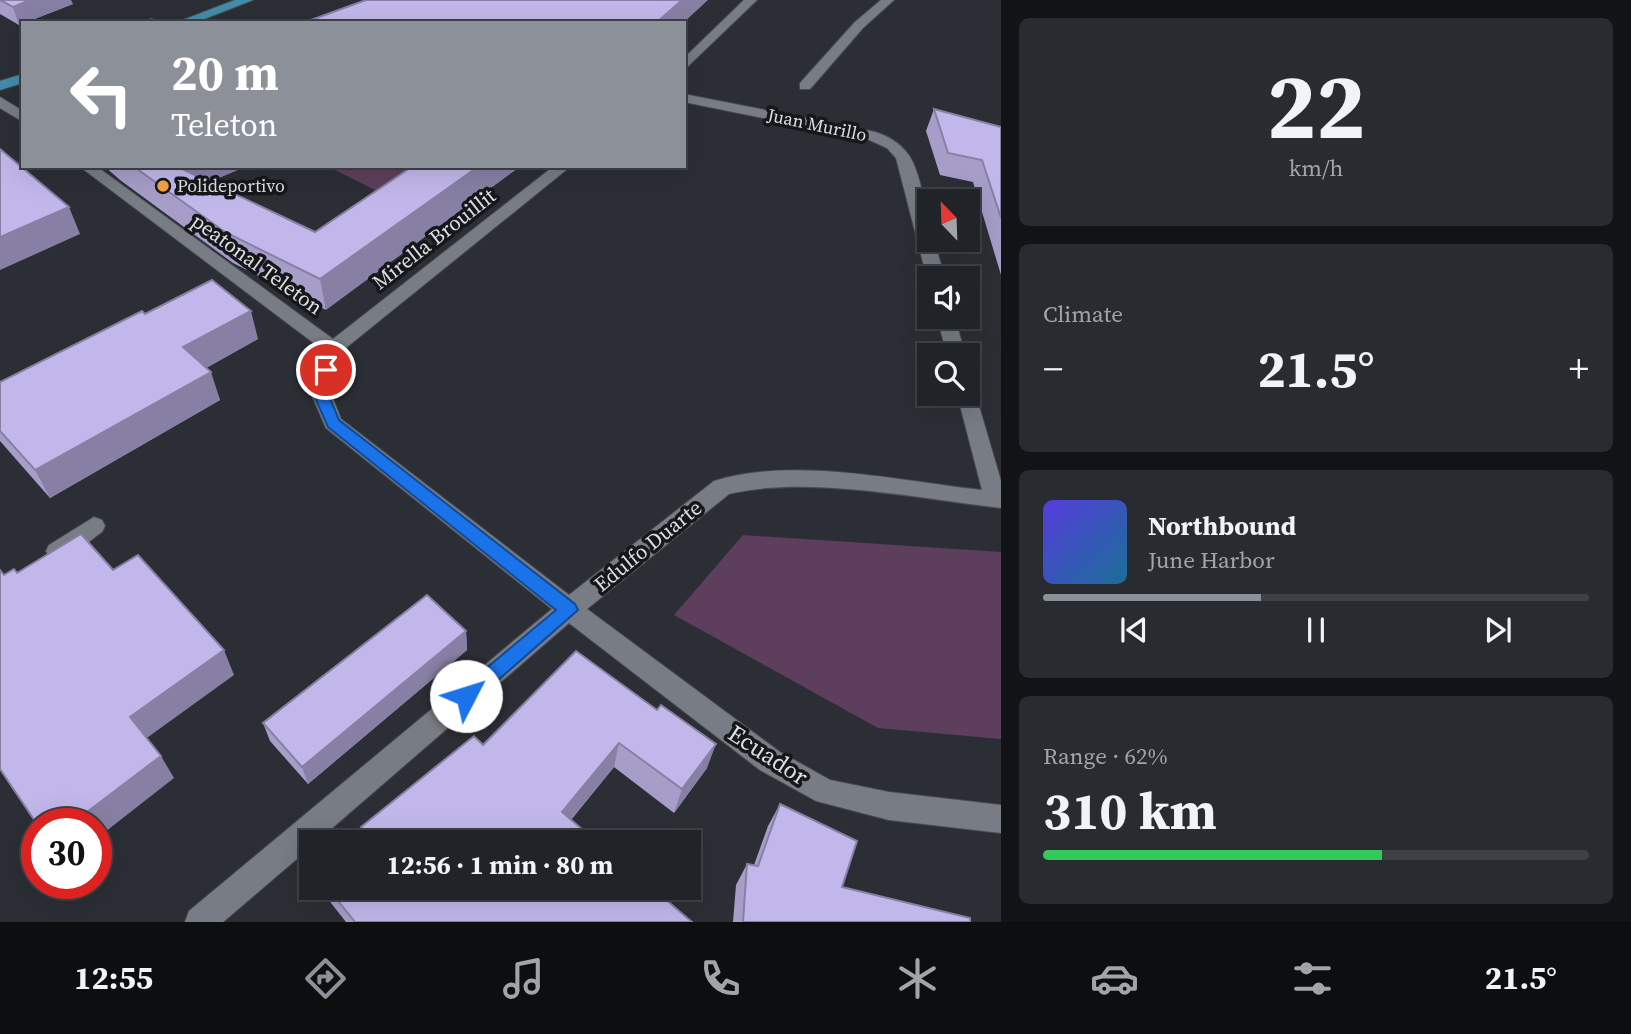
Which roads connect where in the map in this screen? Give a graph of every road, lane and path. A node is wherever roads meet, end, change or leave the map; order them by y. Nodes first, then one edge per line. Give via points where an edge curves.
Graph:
1 (247, 0) edge
2 (751, 0) edge
3 (888, 0) edge
4 (187, 21) edge
5 (686, 64) edge
6 (21, 79) edge
7 (0, 86) edge
8 (805, 86) dead end
9 (686, 98) edge
10 (0, 101) edge
11 (21, 117) edge
12 (89, 168) edge
13 (561, 168) edge
14 (933, 266) edge
15 (333, 348) junction
16 (971, 406) edge
17 (998, 499) edge
18 (94, 526) dead end
19 (42, 561) edge
20 (569, 610) junction
21 (1001, 819) edge
22 (200, 922) edge

1 - 4 main road
2 - 5 street
3 - 8 street via 859,25
6 - 7 main road
9 - 14 street, Juan Murillo via 872,135 892,145 903,157
10 - 11 street
12 - 15 street, peatonal Teleton
13 - 15 street, Mirella Brouillit
15 - 20 street, Ecuador via 320,391 333,423
16 - 17 street
17 - 20 street, Edulfo Duarte via 801,478 757,479 722,487
18 - 19 street
20 - 21 street, Ecuador via 770,761 826,792 889,806
20 - 22 street, Edulfo Duarte

